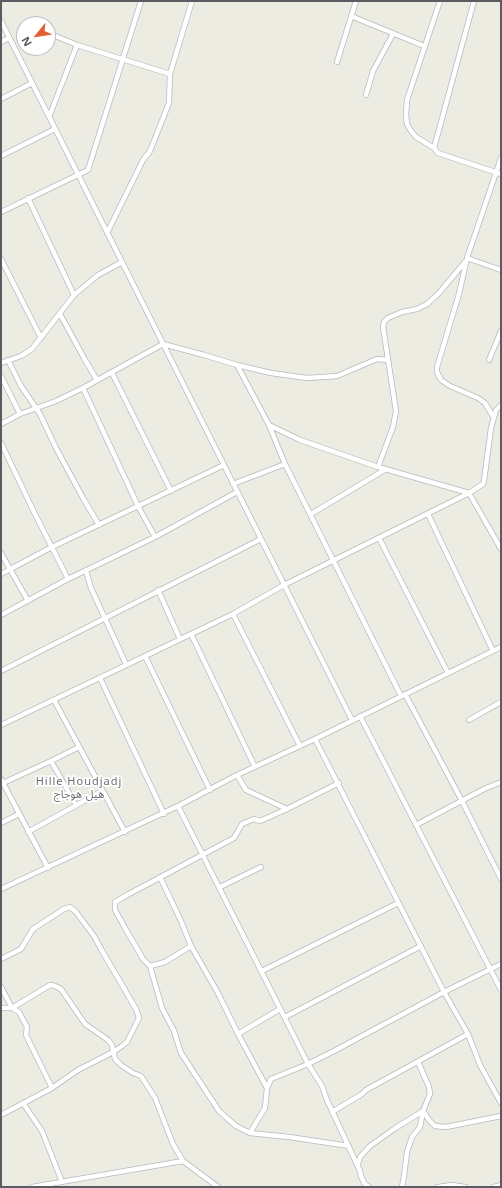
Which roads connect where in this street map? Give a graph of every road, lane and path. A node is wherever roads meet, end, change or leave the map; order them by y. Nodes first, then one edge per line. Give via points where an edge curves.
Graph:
1 (141, 1) edge
2 (192, 1) edge
3 (356, 1) edge
4 (440, 1) edge
5 (474, 1) edge
6 (352, 16) junction
7 (1, 21) edge
8 (393, 34) junction
9 (56, 36) edge
10 (10, 38) junction
11 (1, 42) edge
12 (77, 45) junction
13 (424, 46) junction
14 (122, 58) junction
15 (337, 62) dead end
16 (170, 74) junction
17 (32, 83) junction
18 (366, 95) dead end
19 (1, 99) edge
20 (49, 116) junction
21 (55, 129) junction
22 (434, 148) junction
23 (1, 156) edge
24 (501, 158) edge
25 (499, 173) edge
26 (78, 175) junction
27 (28, 198) junction
28 (1, 212) edge
29 (107, 233) junction
30 (1, 259) edge
31 (466, 260) junction
32 (122, 262) junction
33 (501, 270) edge
34 (74, 295) junction
35 (60, 314) junction
36 (501, 331) edge
37 (41, 338) junction
38 (163, 344) junction
39 (8, 360) junction
40 (388, 360) junction
41 (489, 360) dead end
42 (1, 363) edge
43 (237, 365) junction
44 (112, 372) junction
45 (1, 376) edge
46 (97, 380) junction
47 (83, 388) junction
48 (501, 405) edge
49 (36, 408) junction
50 (20, 414) junction
51 (494, 418) junction
52 (1, 424) edge
53 (269, 425) junction
54 (1, 443) edge
55 (285, 464) junction
56 (224, 465) junction
57 (378, 467) junction
58 (386, 470) junction
59 (233, 484) junction
60 (171, 491) junction
61 (237, 492) junction
62 (470, 493) junction
63 (138, 506) junction
64 (310, 514) junction
65 (428, 514) junction
66 (99, 525) junction
67 (155, 537) junction
68 (379, 538) junction
69 (261, 539) junction
70 (52, 547) junction
71 (501, 549) edge
72 (1, 553) edge
73 (334, 560) junction
74 (9, 570) junction
75 (86, 571) junction
76 (1, 574) edge
77 (68, 579) junction
78 (284, 585) junction
79 (158, 590) junction
80 (28, 601) junction
81 (233, 614) junction
82 (1, 615) edge
83 (105, 618) junction
84 (192, 634) junction
85 (180, 639) junction
86 (501, 647) edge
87 (493, 651) junction
88 (145, 656) junction
89 (126, 664) junction
90 (1, 671) edge
91 (448, 673) junction
92 (100, 678) junction
93 (403, 695) junction
94 (54, 700) junction
95 (501, 702) edge
96 (360, 716) junction
97 (352, 720) junction
98 (469, 720) dead end
99 (1, 725) edge
100 (315, 739) junction
101 (300, 746) junction
102 (79, 747) junction
103 (51, 761) junction
104 (255, 767) junction
105 (238, 775) junction
106 (2, 781) edge
107 (501, 782) edge
108 (338, 783) junction
109 (210, 790) junction
110 (102, 791) junction
111 (462, 801) junction
112 (76, 805) junction
113 (178, 806) junction
114 (287, 809) junction
115 (19, 814) junction
116 (164, 814) junction
117 (1, 823) edge
118 (416, 826) junction
119 (28, 832) junction
120 (125, 832) junction
121 (203, 854) junction
122 (262, 866) dead end
123 (48, 868) junction
124 (160, 877) junction
125 (501, 879) edge
126 (220, 887) junction
127 (1, 889) edge
128 (398, 903) junction
129 (191, 946) junction
130 (421, 946) junction
131 (1, 959) edge
132 (501, 964) edge
133 (150, 966) junction
134 (490, 970) junction
135 (262, 971) junction
136 (1, 987) edge
137 (501, 990) edge
138 (444, 992) junction
139 (1, 1008) edge
140 (12, 1008) junction
141 (280, 1009) junction
142 (285, 1017) junction
143 (238, 1034) junction
144 (468, 1034) junction
145 (113, 1052) junction
146 (418, 1062) junction
147 (308, 1064) junction
148 (52, 1088) junction
149 (267, 1088) junction
150 (23, 1103) junction
151 (501, 1104) edge
152 (423, 1111) junction
153 (332, 1112) junction
154 (1, 1115) edge
155 (501, 1116) edge
156 (250, 1133) junction
157 (349, 1146) junction
158 (183, 1161) junction
159 (358, 1164) junction
160 (62, 1182) junction
161 (501, 1185) edge
162 (32, 1187) edge
163 (218, 1187) edge
164 (369, 1187) edge
165 (402, 1187) edge
166 (438, 1187) edge
167 (465, 1187) edge
168 (494, 1187) edge

1 - 14 street
2 - 16 street
3 - 6 street
4 - 13 street
5 - 22 street
6 - 8 street
6 - 15 street
7 - 10 street
8 - 13 street
8 - 18 street via 373,71
9 - 12 street
10 - 11 street
10 - 17 street
12 - 14 street
12 - 20 street
13 - 22 street via 407,100 406,115 407,124 416,137
14 - 16 street
14 - 26 street via 88,170
16 - 29 street via 169,103 153,144
17 - 19 street
17 - 20 street
20 - 21 street
21 - 23 street
21 - 26 street
22 - 25 street via 438,153
24 - 25 street
25 - 31 street
26 - 27 street
26 - 29 street
27 - 28 street
27 - 34 street
29 - 32 street
30 - 37 street
31 - 33 street
31 - 40 street via 427,304 402,312 384,322
31 - 51 street via 437,372 445,384 485,403
32 - 34 street via 98,275
32 - 38 street
34 - 35 street
35 - 37 street
35 - 46 street
36 - 41 street
37 - 39 street via 21,356
38 - 43 street
38 - 44 street
38 - 56 street
39 - 42 street
39 - 49 street
40 - 43 street via 377,359 337,376 307,378
40 - 57 street via 396,411 393,427
43 - 53 street
44 - 46 street
44 - 60 street
45 - 50 street
46 - 47 street
47 - 49 street
47 - 63 street
48 - 51 street via 496,410
49 - 50 street
49 - 66 street
50 - 52 street
51 - 62 street via 484,481
53 - 55 street
53 - 57 street via 300,440
54 - 70 street
55 - 59 street
55 - 64 street
56 - 59 street
56 - 60 street
57 - 58 street
58 - 62 street
58 - 64 street
59 - 61 street
60 - 63 street
61 - 67 street
61 - 69 street
62 - 65 street
62 - 71 street
63 - 66 street
63 - 67 street
64 - 73 street
65 - 68 street
65 - 87 street
66 - 70 street
67 - 75 street
68 - 73 street
68 - 91 street
69 - 78 street
69 - 79 street
70 - 74 street
70 - 77 street
72 - 74 street
73 - 78 street
73 - 93 street
74 - 76 street
74 - 80 street
75 - 77 street
75 - 83 street via 90,588
77 - 80 street
78 - 81 street
78 - 97 street
79 - 83 street
79 - 85 street
80 - 82 street
81 - 84 street
81 - 101 street
83 - 89 street
83 - 90 street
84 - 85 street
84 - 104 street
85 - 88 street
86 - 87 street
87 - 91 street
88 - 89 street
88 - 109 street
89 - 92 street
91 - 93 street
92 - 94 street
92 - 116 street
93 - 96 street
93 - 111 street
94 - 99 street
94 - 102 street
95 - 98 street
96 - 97 street
96 - 118 street
97 - 100 street
100 - 101 street
100 - 108 street
101 - 104 street
102 - 103 street
102 - 110 street
103 - 106 street
103 - 112 street
104 - 105 street
105 - 109 street
105 - 114 street via 246,790
106 - 115 street
107 - 111 street
108 - 114 street
108 - 128 street
109 - 113 street
110 - 112 street
110 - 120 street
111 - 118 street
111 - 125 street
112 - 119 street
113 - 116 street
113 - 121 street
114 - 121 street via 260,821 254,819 242,824 234,838
115 - 117 street
115 - 119 street
116 - 120 street
118 - 134 street
119 - 123 street
120 - 123 street
121 - 124 street
121 - 126 street
122 - 126 street
123 - 127 street
124 - 129 street
124 - 133 street via 115,902 115,910 143,959
126 - 135 street
128 - 130 street
128 - 135 street
129 - 133 street via 165,962
129 - 143 street
130 - 138 street
130 - 142 street
131 - 145 street via 21,949 33,929 67,908 73,908 94,936 138,1013 138,1022 127,1042
132 - 134 street
133 - 156 street via 162,1008 181,1053 219,1111 236,1126
134 - 137 street
134 - 138 street
135 - 141 street
136 - 140 street
138 - 144 street
138 - 147 street
139 - 140 street
140 - 145 street via 50,985 55,986 61,989 85,1024 108,1040
140 - 148 street via 19,1012 27,1026 26,1035
141 - 142 street
141 - 143 street
142 - 147 street
143 - 149 street
144 - 146 street
144 - 151 street via 480,1065
145 - 148 street via 78,1070
145 - 158 street via 121,1065 141,1076 155,1098 173,1144
146 - 152 street via 430,1089
146 - 153 street
147 - 149 street via 271,1079
147 - 153 street via 322,1086
148 - 150 street
149 - 156 street via 265,1108
150 - 154 street
150 - 160 street via 42,1131
152 - 155 street via 436,1126 446,1127
152 - 159 street via 370,1146 360,1157
152 - 165 street via 420,1127 412,1137 407,1152
153 - 157 street
156 - 157 street
157 - 159 street
158 - 160 street
158 - 163 street
159 - 164 street via 364,1183
160 - 162 street
161 - 168 street
166 - 167 street

